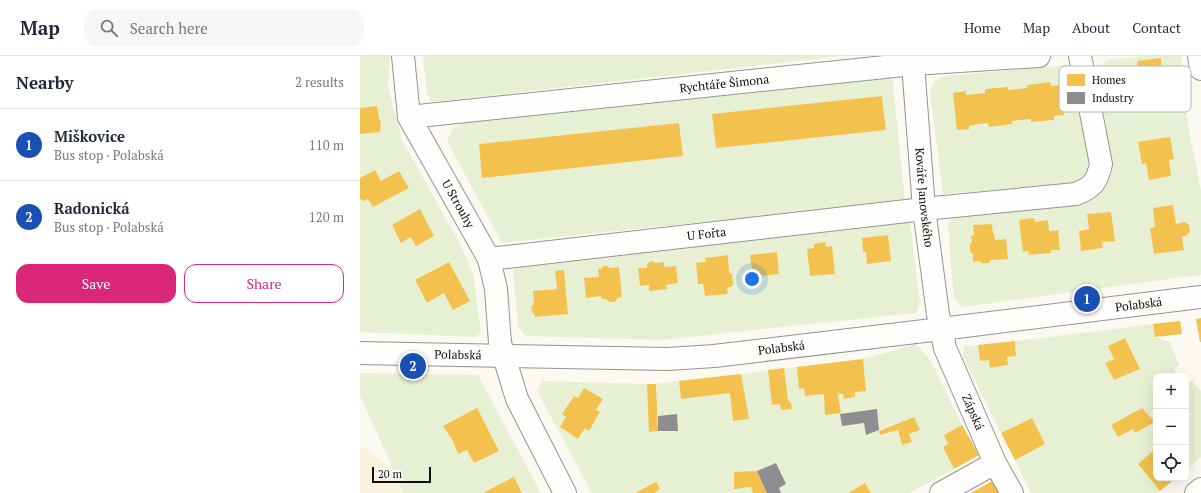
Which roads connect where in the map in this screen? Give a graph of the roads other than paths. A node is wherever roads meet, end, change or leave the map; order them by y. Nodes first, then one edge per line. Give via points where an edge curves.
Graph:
1 (403, 56) edge
2 (1039, 56) edge
3 (1080, 56) edge
4 (1199, 56) edge
5 (990, 58) edge
6 (913, 64) junction
7 (1082, 66) edge
8 (1201, 69) edge
9 (1091, 112) edge
10 (409, 117) junction
11 (924, 209) junction
12 (489, 259) junction
13 (1201, 297) edge
14 (941, 330) junction
15 (360, 353) edge
16 (504, 356) junction
17 (995, 463) junction
18 (1201, 489) edge
19 (565, 493) edge
20 (941, 493) edge
21 (1012, 493) edge
22 (1196, 493) edge

1 - 10 street, U Strouhy
2 - 5 street, Rychtáře Šimona
3 - 7 street
4 - 8 street
5 - 6 street, Rychtáře Šimona
6 - 10 street, Rychtáře Šimona
6 - 11 street, Kováře Janovského
9 - 11 street via 1101,164 1098,177 1089,189 1076,194
10 - 12 street, U Strouhy
11 - 12 street, U Fořta
11 - 14 street, Kováře Janovského
12 - 16 street, U Strouhy via 496,289 500,343
13 - 14 street, Polabská
14 - 16 street, Polabská via 668,359
14 - 17 street, Zápská via 945,348
15 - 16 street, Polabská
16 - 19 street, U Strouhy via 517,399
17 - 20 street
17 - 21 street, Zápská
18 - 22 street

